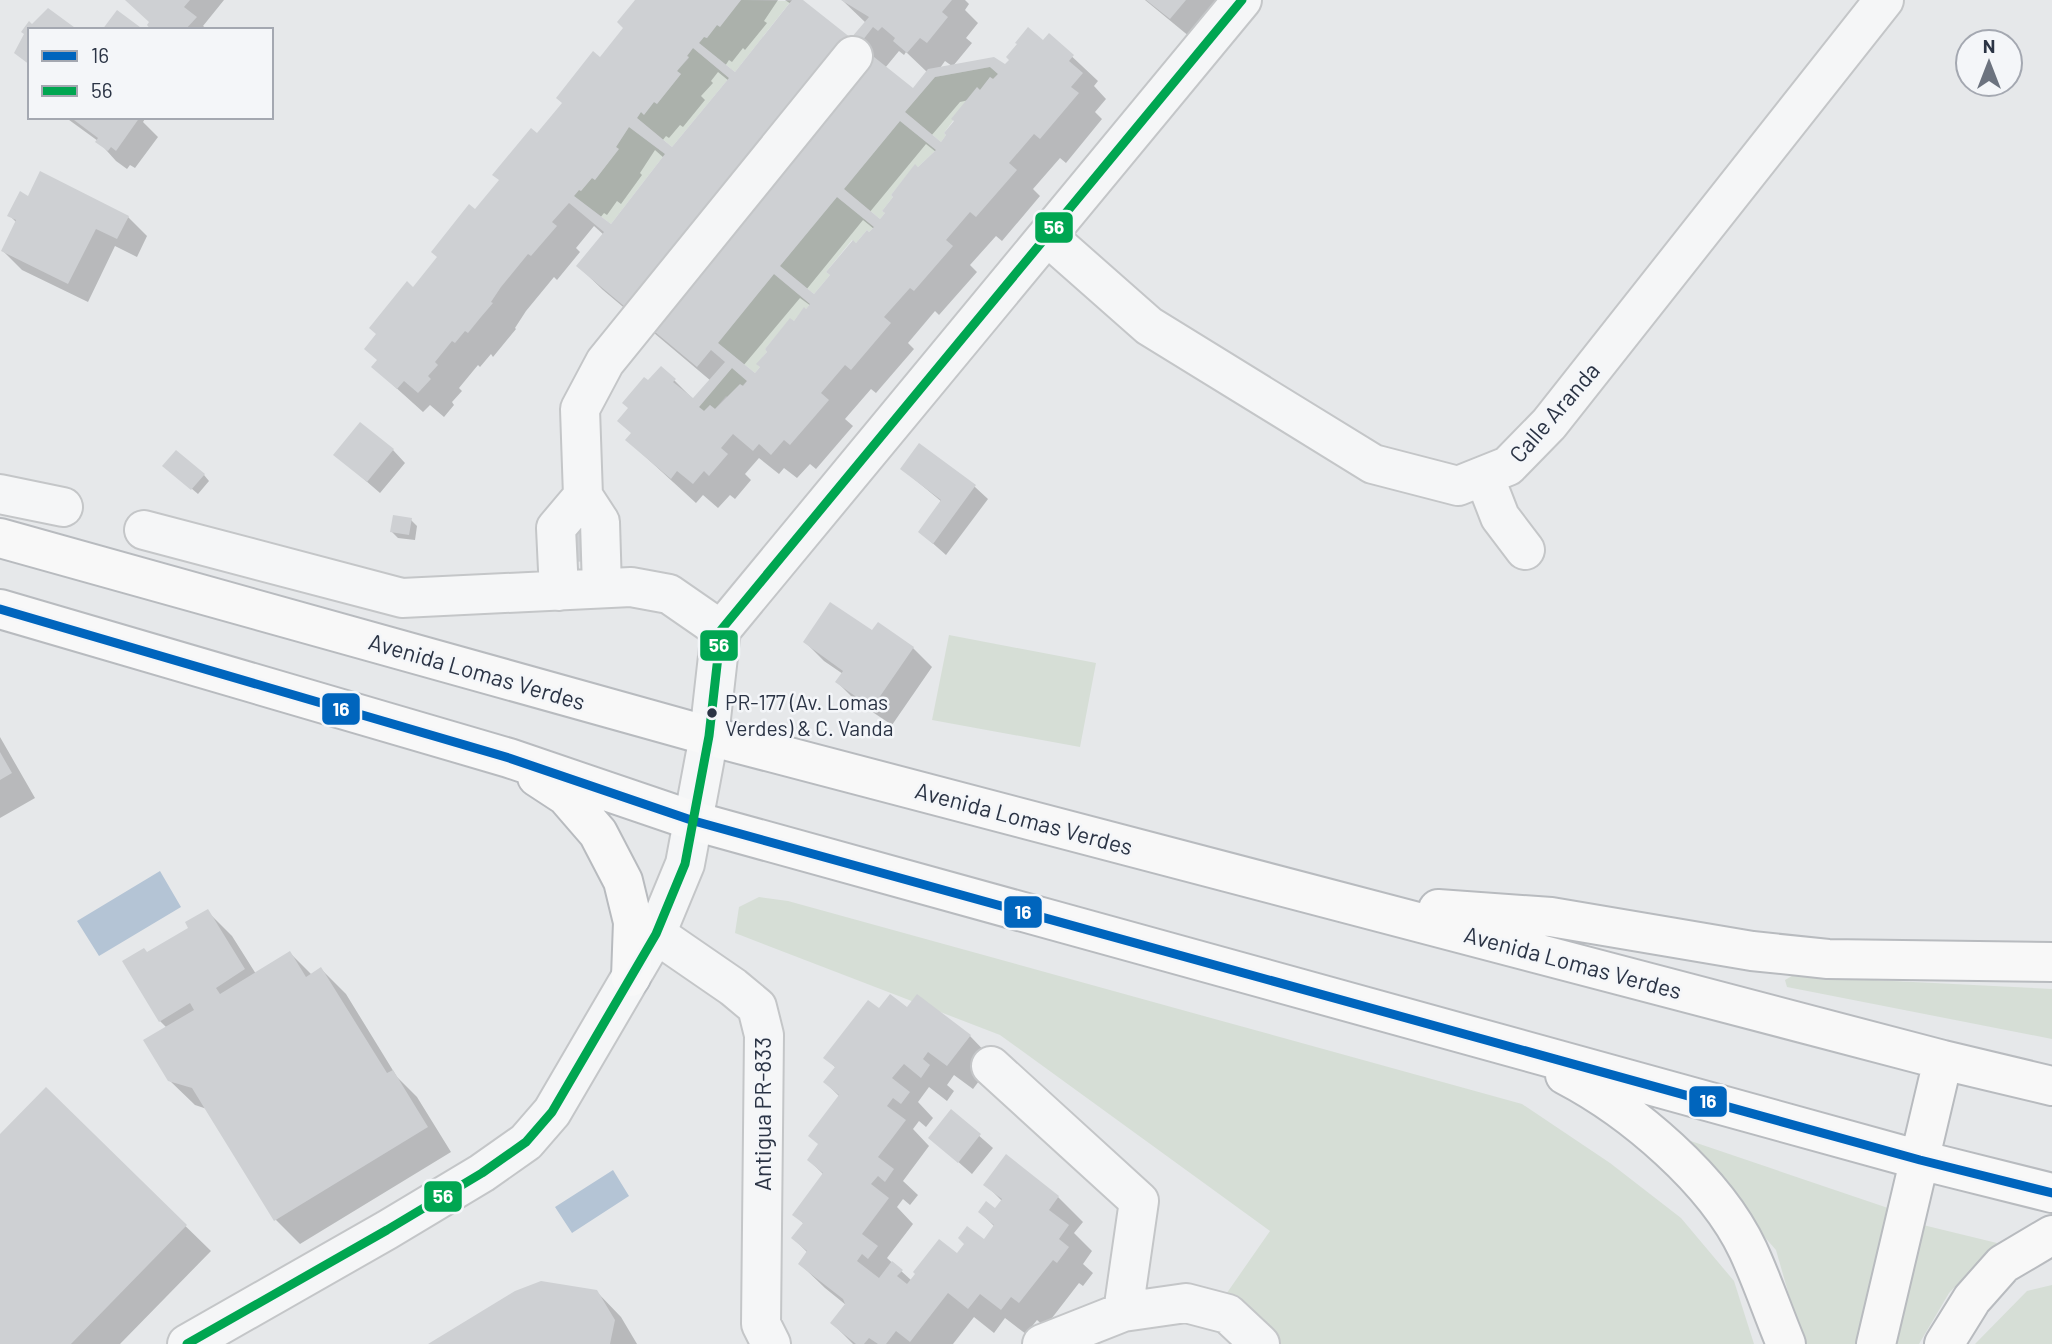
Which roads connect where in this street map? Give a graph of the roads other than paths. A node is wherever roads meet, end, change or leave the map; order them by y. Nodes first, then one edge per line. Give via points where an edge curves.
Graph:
1 (1242, 0) edge
2 (1884, 0) edge
3 (853, 56) dead end
4 (1047, 236) junction
5 (1484, 476) junction
6 (0, 494) edge
7 (583, 496) junction
8 (63, 507) dead end
9 (144, 530) dead end
10 (0, 538) edge
11 (1525, 550) dead end
12 (602, 589) junction
13 (559, 591) junction
14 (0, 609) edge
15 (721, 630) junction
16 (709, 736) junction
17 (509, 758) junction
18 (694, 821) junction
19 (1359, 905) junction
20 (656, 934) junction
21 (2052, 962) edge
22 (631, 977) junction
23 (1507, 1046) junction
24 (1943, 1060) junction
25 (991, 1066) dead end
26 (2052, 1086) edge
27 (1920, 1160) junction
28 (2052, 1193) edge
29 (2052, 1235) edge
30 (1123, 1312) junction
31 (187, 1344) edge
32 (771, 1344) edge
33 (1042, 1344) edge
34 (1260, 1344) edge
35 (1786, 1344) edge
36 (1876, 1344) edge
37 (1944, 1344) edge

1 - 4 street
2 - 5 street, Calle Aranda via 1549,424 1508,466
3 - 7 street via 605,362 580,409
4 - 5 street, Calle Aranda via 1149,326 1373,464 1458,486
4 - 15 street
5 - 11 street via 1500,517
6 - 8 street
7 - 12 street via 600,522
7 - 13 street via 556,528
9 - 13 street via 402,598
10 - 16 highway, Avenida Lomas Verdes
12 - 13 street
12 - 15 street via 631,587 669,594
14 - 17 highway
15 - 16 street
16 - 18 street
16 - 19 highway, Avenida Lomas Verdes
17 - 18 highway
17 - 22 highway via 566,796 598,833 623,881 633,922
18 - 20 street via 685,864
18 - 23 highway
19 - 21 highway via 1551,917 1828,959
19 - 24 highway, Avenida Lomas Verdes
20 - 22 street
20 - 32 street, Antigua PR-833 via 757,1007 764,1035 761,1324
22 - 31 street via 552,1112 526,1142 387,1230
23 - 27 highway
23 - 35 highway via 1594,1091 1664,1144 1710,1191 1747,1248
24 - 26 highway, Avenida Lomas Verdes
24 - 27 highway
25 - 30 street via 1139,1201
27 - 28 highway
27 - 36 highway
29 - 37 highway via 2003,1264 1972,1298
30 - 33 street
30 - 34 street via 1186,1303 1228,1314

